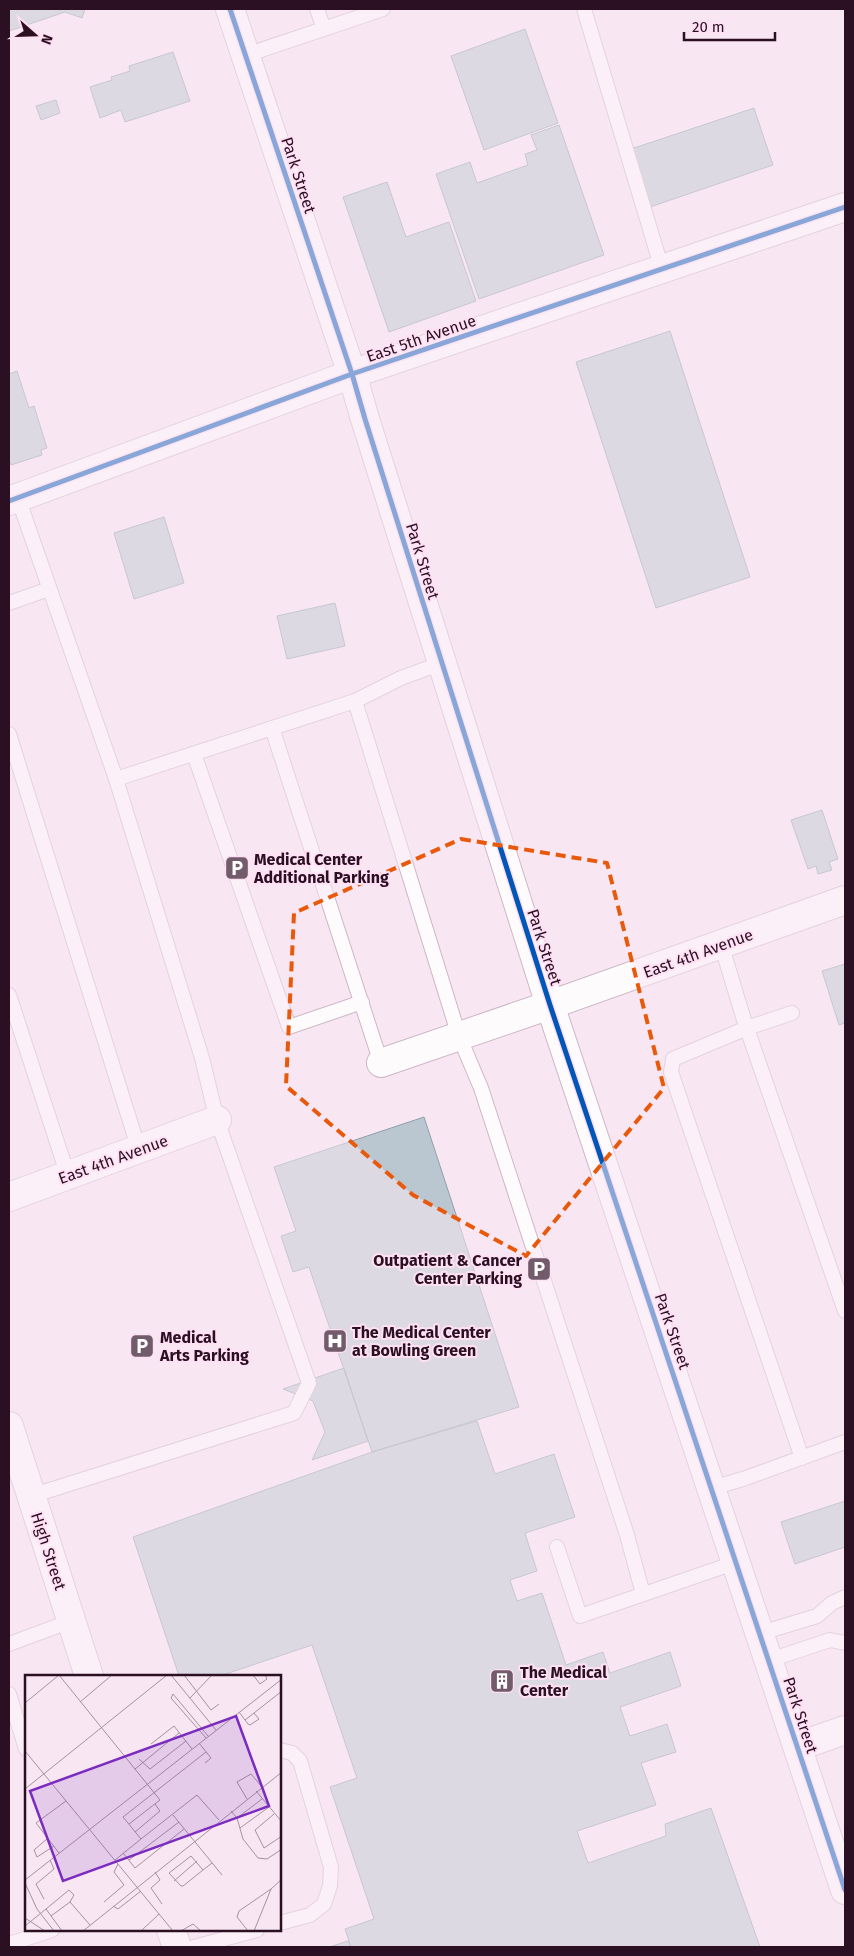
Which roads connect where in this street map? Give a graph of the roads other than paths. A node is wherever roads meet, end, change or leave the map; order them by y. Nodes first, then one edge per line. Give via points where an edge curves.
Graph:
1 (230, 9) edge
2 (317, 9) edge
3 (383, 9) edge
4 (584, 9) edge
5 (324, 28) junction
6 (246, 55) junction
7 (845, 207) edge
8 (662, 269) junction
9 (352, 374) junction
10 (13, 499) edge
11 (49, 589) junction
12 (9, 603) edge
13 (442, 663) junction
14 (356, 701) junction
15 (272, 728) junction
16 (9, 734) edge
17 (194, 754) junction
18 (116, 779) junction
19 (845, 900) edge
20 (721, 944) junction
21 (9, 995) edge
22 (362, 1002) junction
23 (550, 1005) junction
24 (792, 1013) dead end
25 (747, 1028) junction
26 (460, 1036) junction
27 (381, 1063) joint
28 (217, 1120) junction
29 (138, 1150) junction
30 (68, 1176) junction
31 (9, 1197) edge
32 (845, 1311) edge
33 (9, 1426) edge
34 (845, 1442) edge
35 (802, 1458) junction
36 (712, 1488) junction
37 (31, 1496) junction
38 (557, 1547) dead end
39 (737, 1562) junction
40 (644, 1594) junction
41 (845, 1597) edge
42 (72, 1620) junction
43 (761, 1633) junction
44 (845, 1643) edge
45 (9, 1644) edge
46 (770, 1660) junction
47 (89, 1675) edge
48 (9, 1694) edge
49 (845, 1730) edge
50 (25, 1746) edge
51 (799, 1746) junction
52 (281, 1750) edge
53 (845, 1890) edge
54 (281, 1923) edge
55 (49, 1931) edge
56 (171, 1931) edge
57 (253, 1931) edge
58 (9, 1944) edge
59 (177, 1947) edge
60 (194, 1947) edge

1 - 6 street, Park Street
2 - 5 lane
3 - 5 lane
4 - 8 lane
5 - 6 lane
6 - 9 street, Park Street
7 - 8 street, East 5th Avenue
8 - 9 street, East 5th Avenue
9 - 10 street, East 5th Avenue
9 - 13 street, Park Street
10 - 11 lane
11 - 12 lane
11 - 18 lane
13 - 14 lane via 401,678
13 - 23 street, Park Street
14 - 15 lane
14 - 26 lane
15 - 17 lane
15 - 22 lane
16 - 29 lane
17 - 18 lane
17 - 22 lane via 289,1027
18 - 28 lane via 202,1058
19 - 20 street, East 4th Avenue
20 - 23 street, East 4th Avenue
20 - 25 lane
21 - 30 lane
22 - 27 lane
23 - 26 street, East 4th Avenue
23 - 36 street, Park Street
24 - 25 lane
25 - 32 lane
25 - 35 lane via 673,1059 671,1072
26 - 27 street, East 4th Avenue
26 - 40 lane via 484,1098
28 - 29 street, East 4th Avenue
28 - 37 lane via 308,1383 298,1405 294,1413
29 - 30 street, East 4th Avenue
30 - 31 street, East 4th Avenue
33 - 37 street, High Street
34 - 35 lane
35 - 36 lane
36 - 39 street, Park Street
37 - 42 street, High Street
38 - 40 lane via 580,1616
39 - 40 lane
39 - 43 street, Park Street
41 - 43 lane via 817,1616
42 - 45 lane
42 - 47 street, High Street
43 - 46 street, Park Street
44 - 46 lane via 830,1640
46 - 51 street, Park Street
48 - 50 lane
49 - 51 street
51 - 53 street, Park Street
52 - 54 lane via 292,1753 300,1761 330,1867 330,1886 324,1904 310,1915
55 - 58 lane
56 - 59 street
57 - 60 lane

